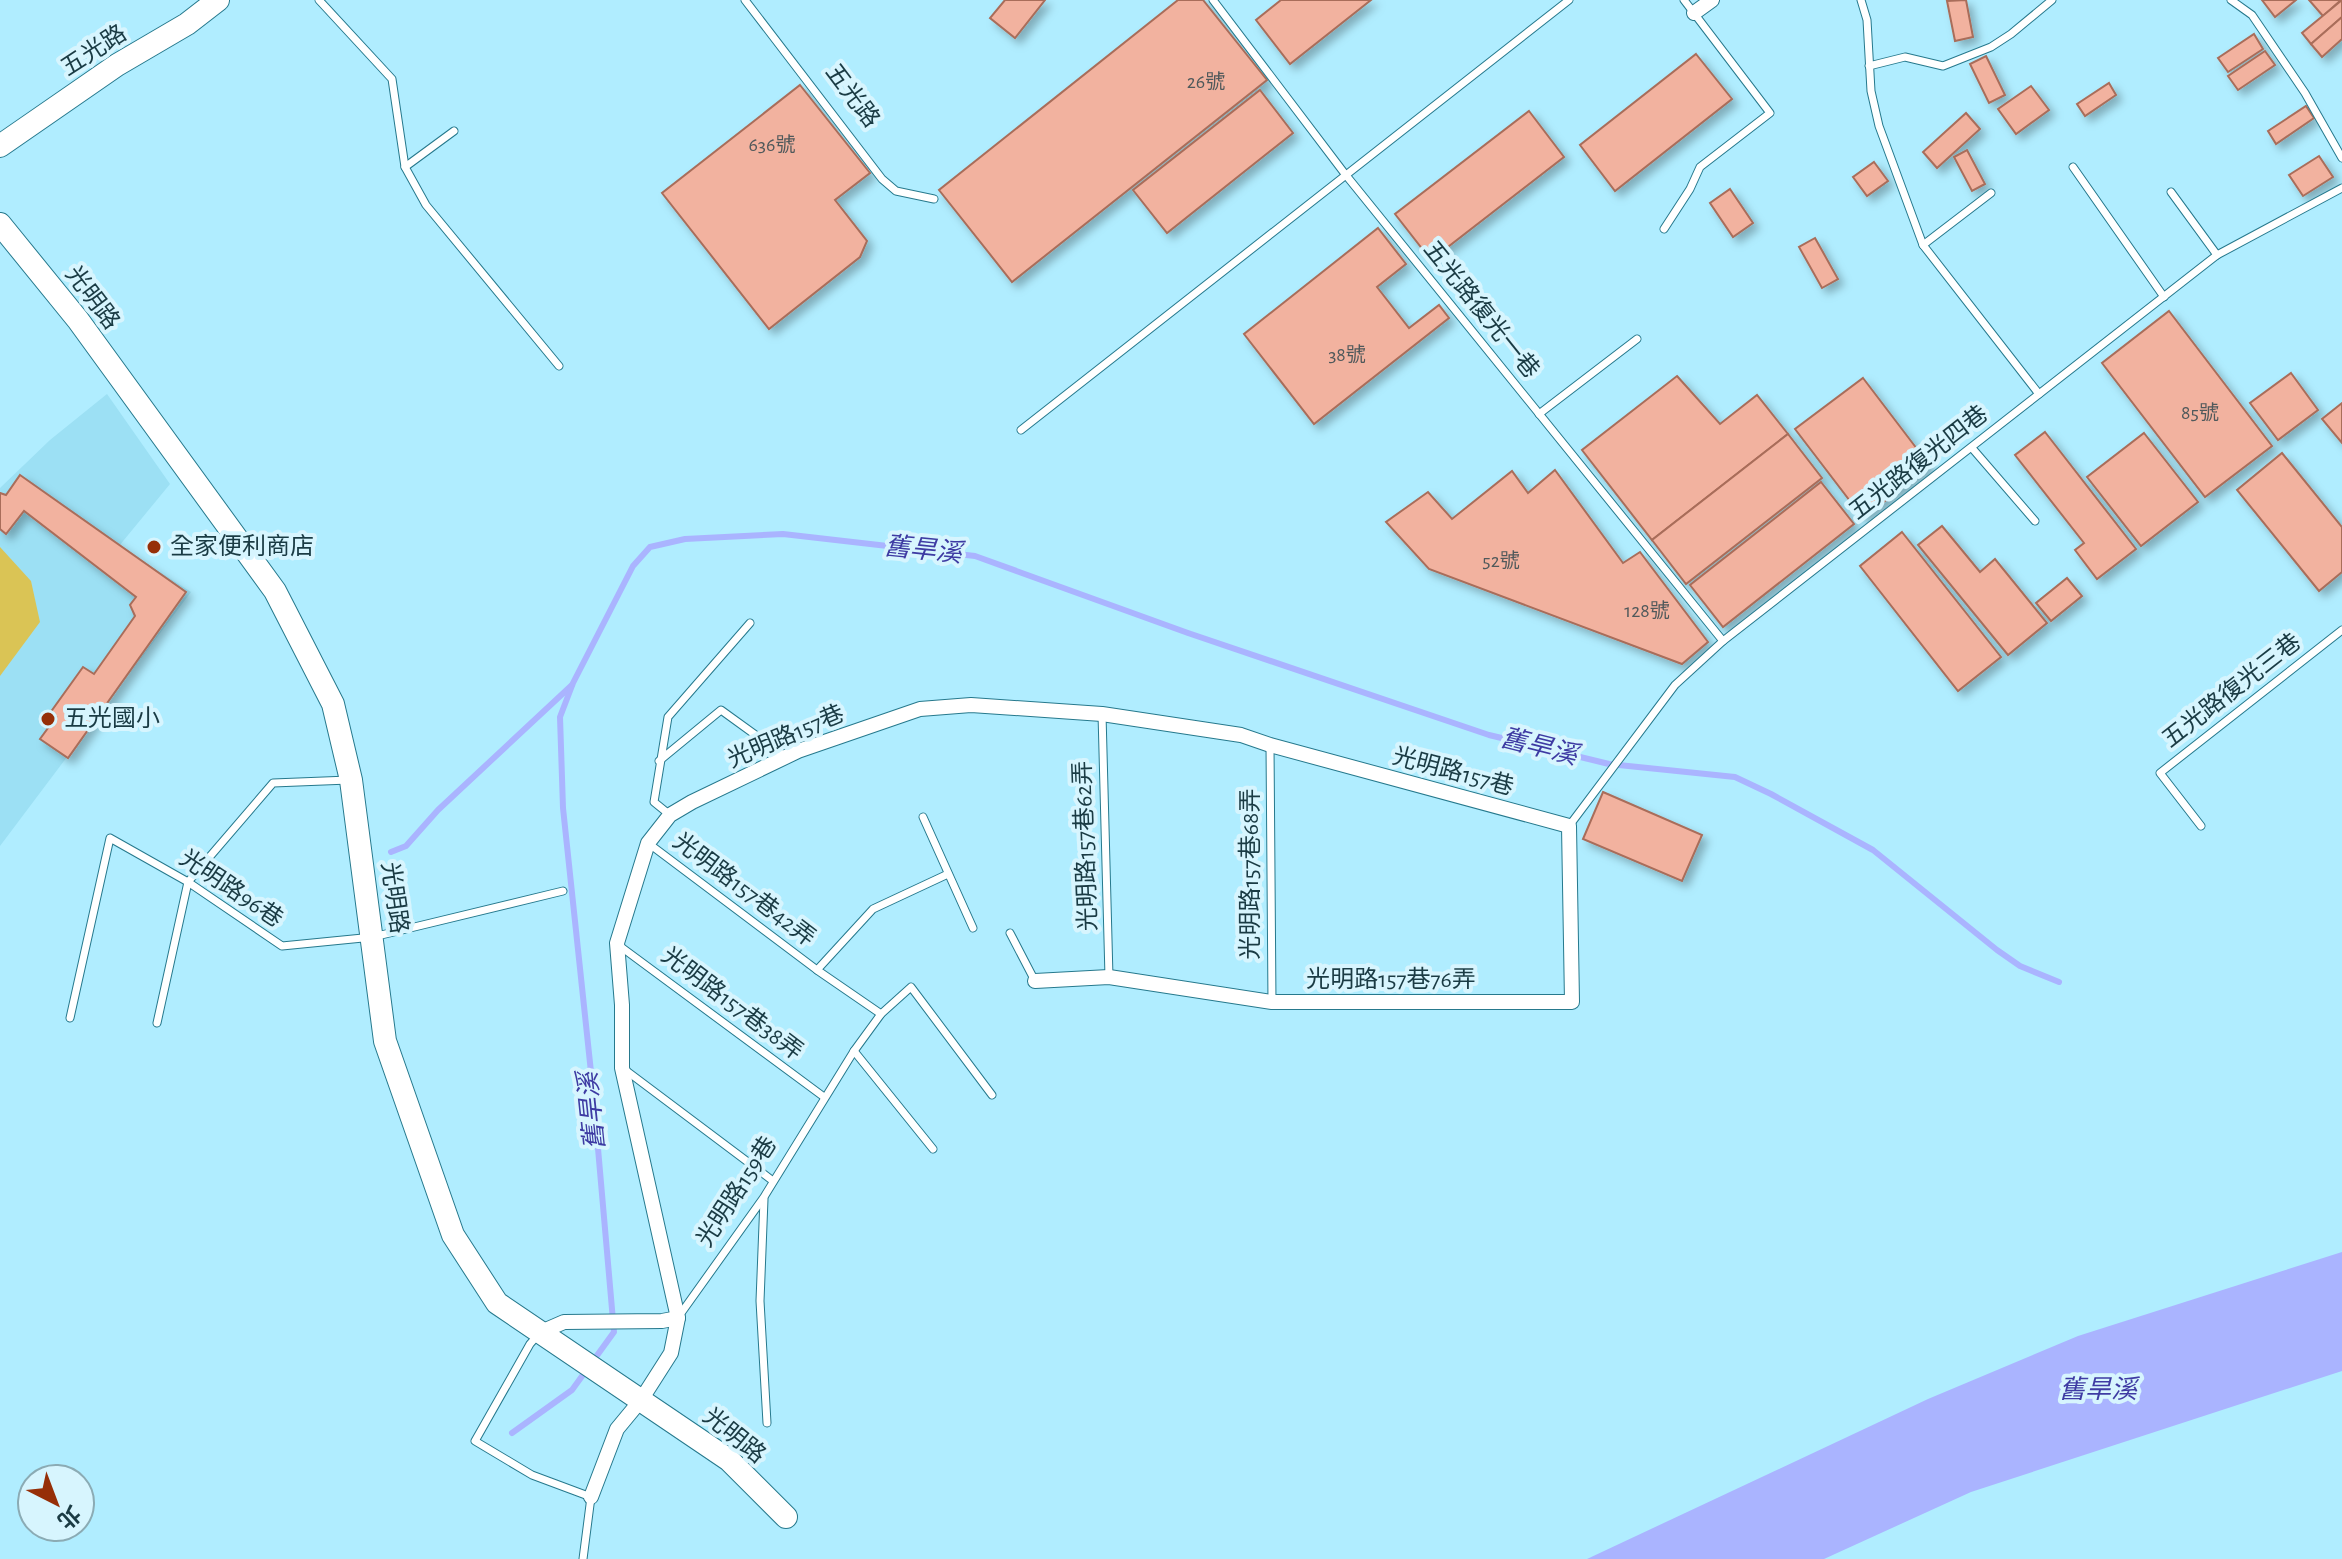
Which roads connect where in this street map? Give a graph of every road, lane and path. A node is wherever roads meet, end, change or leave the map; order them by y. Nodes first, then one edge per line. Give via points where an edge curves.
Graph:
1 (218, 0) edge
2 (319, 0) edge
3 (745, 0) edge
4 (1213, 0) edge
5 (1569, 0) edge
6 (1684, 0) edge
7 (1712, 0) edge
8 (1861, 0) edge
9 (2052, 0) edge
10 (2231, 0) edge
11 (1694, 13) junction
12 (1869, 66) junction
13 (454, 131) dead end
14 (0, 146) edge
15 (2342, 158) edge
16 (405, 167) junction
17 (2073, 167) dead end
18 (1345, 174) junction
19 (2342, 188) edge
20 (2171, 192) dead end
21 (1991, 193) dead end
22 (934, 199) dead end
23 (0, 224) edge
24 (1664, 229) dead end
25 (1923, 245) junction
26 (2217, 255) junction
27 (2164, 297) junction
28 (1637, 339) dead end
29 (559, 366) dead end
30 (2039, 394) junction
31 (1539, 414) junction
32 (1021, 430) dead end
33 (1972, 448) junction
34 (2035, 521) dead end
35 (750, 623) dead end
36 (2342, 630) edge
37 (1723, 641) junction
38 (1102, 714) junction
39 (1270, 745) junction
40 (786, 757) junction
41 (659, 761) junction
42 (351, 780) junction
43 (670, 815) junction
44 (923, 817) dead end
45 (1569, 826) junction
46 (2201, 826) dead end
47 (648, 843) junction
48 (948, 874) junction
49 (188, 882) junction
50 (563, 891) dead end
51 (973, 928) dead end
52 (1010, 933) dead end
53 (373, 937) junction
54 (617, 943) junction
55 (817, 970) junction
56 (1109, 977) junction
57 (1035, 981) joint
58 (1272, 1002) junction
59 (881, 1014) junction
60 (70, 1018) dead end
61 (157, 1023) dead end
62 (854, 1051) junction
63 (622, 1068) junction
64 (992, 1095) dead end
65 (824, 1097) junction
66 (933, 1149) dead end
67 (773, 1181) junction
68 (764, 1197) junction
69 (678, 1318) junction
70 (541, 1332) junction
71 (641, 1400) junction
72 (767, 1423) dead end
73 (591, 1497) junction
74 (786, 1517) dead end
75 (583, 1559) edge

1 - 14 street, 五光路
2 - 16 lane via 392,79
3 - 22 lane, 五光路 via 882,179 896,191
4 - 18 lane, 五光路復光一巷
5 - 18 lane
6 - 11 lane
7 - 11 street
8 - 12 lane
9 - 12 lane via 1991,47 1943,66 1905,57
10 - 15 lane via 2252,15
11 - 24 lane via 1770,113 1700,167
12 - 25 lane via 1879,126
13 - 16 lane
16 - 29 lane via 426,205
17 - 27 lane
18 - 31 lane, 五光路復光一巷
18 - 32 lane
19 - 26 lane, 五光路復光四巷
20 - 26 lane
21 - 25 lane
23 - 42 street, 光明路 via 78,320 275,591 333,704
25 - 30 lane
26 - 27 lane, 五光路復光四巷
27 - 30 lane, 五光路復光四巷
28 - 31 lane
30 - 33 lane, 五光路復光四巷
31 - 37 lane, 五光路復光一巷
33 - 34 lane
33 - 37 lane, 五光路復光四巷
35 - 41 lane via 668,717
36 - 46 lane, 五光路復光三巷 via 2160,773
37 - 45 lane, 五光路復光四巷 via 1675,685
38 - 39 street, 光明路157巷 via 1241,735
38 - 40 street, 光明路157巷 via 971,705 920,709
38 - 56 lane, 光明路157巷62弄
39 - 45 street, 光明路157巷
39 - 58 lane, 光明路157巷68弄
40 - 41 lane via 721,710
40 - 43 street, 光明路157巷
41 - 43 lane via 654,802
42 - 49 lane via 273,783
42 - 53 street, 光明路
43 - 47 street, 光明路157巷
44 - 48 lane
45 - 58 street, 光明路157巷76弄 via 1572,1002
47 - 54 street, 光明路157巷
47 - 55 lane, 光明路157巷42弄
48 - 51 lane
48 - 55 lane, 光明路157巷42弄 via 873,909
49 - 53 lane, 光明路96巷 via 282,946
49 - 60 lane, 光明路96巷 via 110,838
49 - 61 lane
50 - 53 lane, 光明路96巷
52 - 57 lane
53 - 70 street, 光明路 via 385,1041 453,1235 497,1303
54 - 63 street, 光明路157巷
54 - 65 lane, 光明路157巷38弄
55 - 59 lane, 光明路157巷42弄
56 - 57 street, 光明路157巷76弄
56 - 58 street, 光明路157巷76弄
59 - 62 lane, 光明路159巷
59 - 64 lane, 光明路159巷 via 911,987
62 - 65 lane, 光明路159巷
62 - 66 lane
63 - 67 lane
63 - 69 street, 光明路157巷
65 - 67 lane, 光明路159巷
67 - 68 lane, 光明路159巷
68 - 69 lane, 光明路159巷
68 - 72 lane via 760,1301
69 - 70 street via 564,1322
69 - 71 street, 光明路159巷 via 671,1353
70 - 71 street, 光明路
70 - 73 lane via 475,1441 532,1475
71 - 73 street, 光明路159巷 via 617,1429
71 - 74 street, 光明路 via 729,1460
73 - 75 lane

